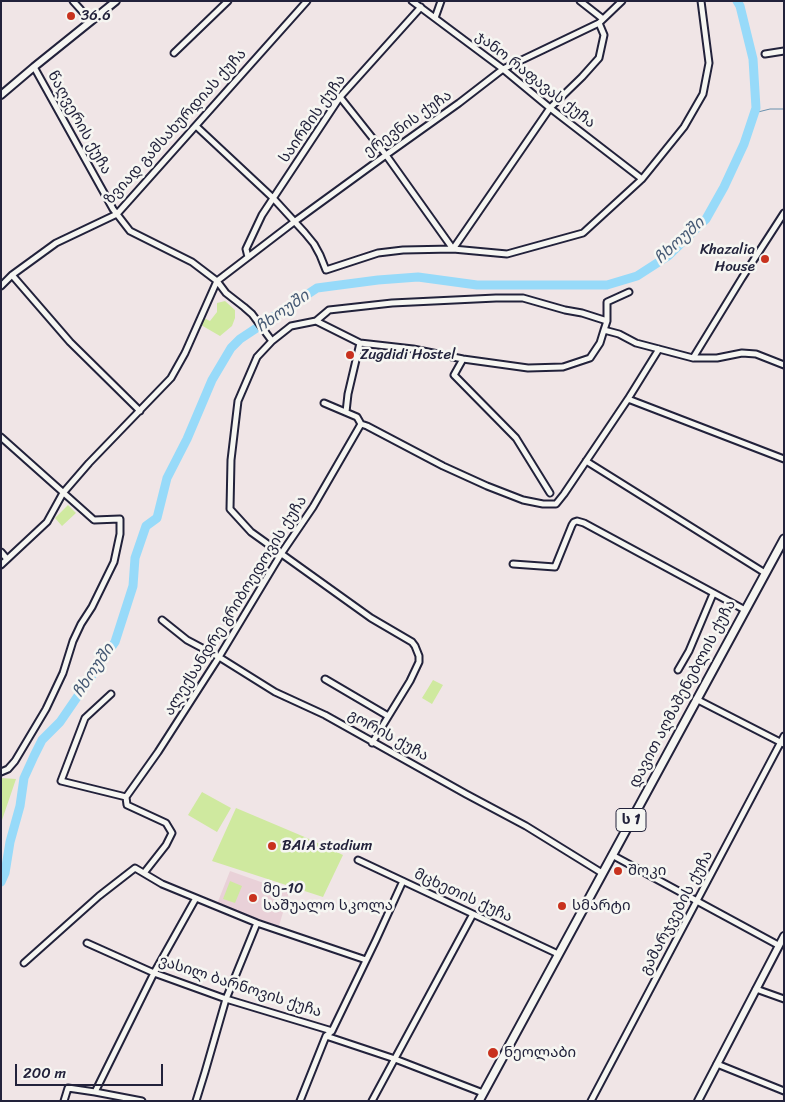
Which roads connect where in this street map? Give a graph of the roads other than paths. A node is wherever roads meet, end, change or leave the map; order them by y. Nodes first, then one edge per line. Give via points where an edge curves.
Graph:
1 (73, 1) edge
2 (116, 1) edge
3 (228, 1) edge
4 (307, 1) edge
5 (412, 1) edge
6 (441, 1) edge
7 (580, 1) edge
8 (622, 1) edge
9 (701, 1) edge
10 (421, 8) junction
11 (435, 18) junction
12 (92, 21) junction
13 (601, 21) junction
14 (784, 51) edge
15 (174, 53) dead end
16 (765, 54) dead end
17 (34, 67) junction
18 (503, 69) junction
19 (1, 95) edge
20 (340, 97) junction
21 (550, 108) junction
22 (196, 126) junction
23 (386, 154) junction
24 (642, 179) junction
25 (273, 198) junction
26 (784, 213) edge
27 (117, 214) junction
28 (294, 222) junction
29 (453, 249) junction
30 (248, 257) junction
31 (12, 275) junction
32 (218, 281) junction
33 (1, 286) edge
34 (629, 292) dead end
35 (606, 320) junction
36 (316, 321) junction
37 (604, 330) junction
38 (272, 341) junction
39 (360, 343) junction
40 (660, 349) junction
41 (463, 358) junction
42 (693, 358) junction
43 (784, 365) edge
44 (628, 399) junction
45 (324, 403) dead end
46 (140, 411) junction
47 (346, 412) junction
48 (361, 424) junction
49 (1, 437) edge
50 (784, 459) edge
51 (586, 461) junction
52 (63, 493) junction
53 (550, 493) dead end
54 (784, 539) edge
55 (1, 552) edge
56 (281, 554) junction
57 (7, 558) junction
58 (513, 564) dead end
59 (1, 565) edge
60 (765, 573) junction
61 (713, 594) junction
62 (744, 610) junction
63 (162, 620) dead end
64 (219, 657) junction
65 (678, 670) dead end
66 (325, 679) dead end
67 (111, 694) dead end
68 (696, 699) junction
69 (388, 716) junction
70 (784, 736) edge
71 (372, 743) junction
72 (782, 743) edge
73 (1, 772) edge
74 (126, 797) junction
75 (612, 856) junction
76 (358, 860) dead end
77 (144, 873) junction
78 (602, 873) junction
79 (403, 881) junction
80 (196, 898) junction
81 (697, 900) junction
82 (473, 914) junction
83 (257, 923) junction
84 (784, 936) edge
85 (87, 943) dead end
86 (778, 945) junction
87 (558, 954) junction
88 (366, 960) junction
89 (24, 963) dead end
90 (154, 972) junction
91 (756, 989) junction
92 (226, 999) junction
93 (784, 999) edge
94 (332, 1030) junction
95 (326, 1036) junction
96 (395, 1059) junction
97 (717, 1064) junction
98 (784, 1091) edge
99 (95, 1092) junction
100 (483, 1093) junction
101 (64, 1101) edge
102 (142, 1101) edge
103 (196, 1101) edge
104 (300, 1101) edge
105 (372, 1101) edge
106 (479, 1101) edge
107 (591, 1101) edge
108 (698, 1101) edge

1 - 12 street
2 - 12 main road
3 - 15 street
4 - 22 street, ზვიად გამსახურდიას ქუჩა
5 - 10 street, ჯანო რაფავას ქუჩა
6 - 11 street
7 - 13 street
8 - 13 street, ერევნის ქუჩა
9 - 24 street via 709,63 702,94 684,127
10 - 11 street, ჯანო რაფავას ქუჩა
10 - 20 street, საირმის ქუჩა
11 - 18 street, ჯანო რაფავას ქუჩა
12 - 17 main road
13 - 18 street, ერევნის ქუჩა
13 - 21 street via 604,35 599,58
14 - 16 street
17 - 19 main road
17 - 27 street, წაღვერის ქუჩა
18 - 21 street, ჯანო რაფავას ქუჩა
18 - 23 street, ერევნის ქუჩა
20 - 23 street
20 - 25 street, საირმის ქუჩა
21 - 24 street, ჯანო რაფავას ქუჩა
21 - 29 street
22 - 25 street
22 - 27 street, ზვიად გამსახურდიას ქუჩა
23 - 28 street, ერევნის ქუჩა
23 - 29 street
24 - 29 street via 583,233 507,254
25 - 28 street
25 - 30 street, საირმის ქუჩა via 248,244
26 - 42 street
27 - 31 street, ზვიად გამსახურდიას ქუჩა via 56,243
27 - 32 street, წაღვერის ქუჩა via 130,231 192,262
28 - 29 street via 314,244 326,270 378,253
28 - 30 street, ერევნის ქუჩა
30 - 32 street, ერევნის ქუჩა
31 - 33 street, ზვიად გამსახურდიას ქუჩა
31 - 46 street via 70,342
32 - 38 street, წაღვერის ქუჩა via 226,293 252,314
32 - 46 street via 171,378
34 - 35 street via 607,302
35 - 36 street via 523,298 496,298 329,310
35 - 37 street
36 - 38 street via 291,326
36 - 39 street
37 - 40 street
37 - 41 street via 590,358 563,367 528,368
38 - 56 street via 257,357 238,401 231,460 230,509 251,532
39 - 41 street
39 - 47 street
40 - 42 street
40 - 44 street
41 - 53 street via 454,376 516,438
42 - 43 street via 756,354
44 - 50 street
44 - 51 street
45 - 47 street
46 - 52 street
47 - 48 street
48 - 51 street via 487,486 543,504 556,504
48 - 56 street, ალექსანდრე გრიბოედოვის ქუჩა via 313,507
49 - 52 street
51 - 60 street
52 - 57 street via 47,522
52 - 73 street via 94,520 120,519 114,562 73,641 63,673 46,709 15,761 8,770
54 - 60 highway, დავით აღმაშენებლის ქუჩა / ს 1
55 - 57 street
56 - 64 street, ალექსანდრე გრიბოედოვის ქუჩა
56 - 69 street via 415,646 419,662
57 - 59 street
58 - 61 street via 555,567 574,522 578,521
60 - 62 highway, დავით აღმაშენებლის ქუჩა / ს 1
61 - 62 street
61 - 65 street
62 - 68 highway, დავით აღმაშენებლის ქუჩა / ს 1
63 - 64 street, გორის ქუჩა via 187,640
64 - 71 street, გორის ქუჩა via 275,692
64 - 74 street, ალექსანდრე გრიბოედოვის ქუჩა
66 - 69 street
67 - 74 street via 85,718 61,781
68 - 72 street
68 - 75 highway, დავით აღმაშენებლის ქუჩა / ს 1
69 - 71 street
70 - 72 street, გამარჯვების ქუჩა
71 - 78 street, გორის ქუჩა via 526,826
72 - 81 street, გამარჯვების ქუჩა
74 - 77 street via 127,805 166,823 172,834
75 - 78 highway, დავით აღმაშენებლის ქუჩა / ს 1
75 - 81 street
76 - 79 street, მცხეთის ქუჩა
77 - 80 street
77 - 89 street via 136,868 99,896
78 - 87 highway, დავით აღმაშენებლის ქუჩა / ს 1
79 - 82 street, მცხეთის ქუჩა
79 - 88 street
80 - 83 street
80 - 90 street
81 - 86 street
81 - 107 street, გამარჯვების ქუჩა
82 - 87 street, მცხეთის ქუჩა
82 - 96 street
83 - 88 street
83 - 92 street
84 - 86 main road
85 - 90 street, ვასილ ბარნოვის ქუჩა
86 - 91 main road
87 - 100 highway, დავით აღმაშენებლის ქუჩა / ს 1
88 - 94 street
90 - 92 street, ვასილ ბარნოვის ქუჩა
90 - 99 street
91 - 93 street
91 - 97 main road
92 - 94 street, ვასილ ბარნოვის ქუჩა
92 - 103 street
94 - 95 street
95 - 96 street, ვასილ ბარნოვის ქუჩა
95 - 104 street
96 - 100 street, ვასილ ბარნოვის ქუჩა
96 - 105 street
97 - 98 street
97 - 108 main road
99 - 101 street via 68,1088
99 - 102 street
100 - 106 highway, დავით აღმაშენებლის ქუჩა / ს 1

